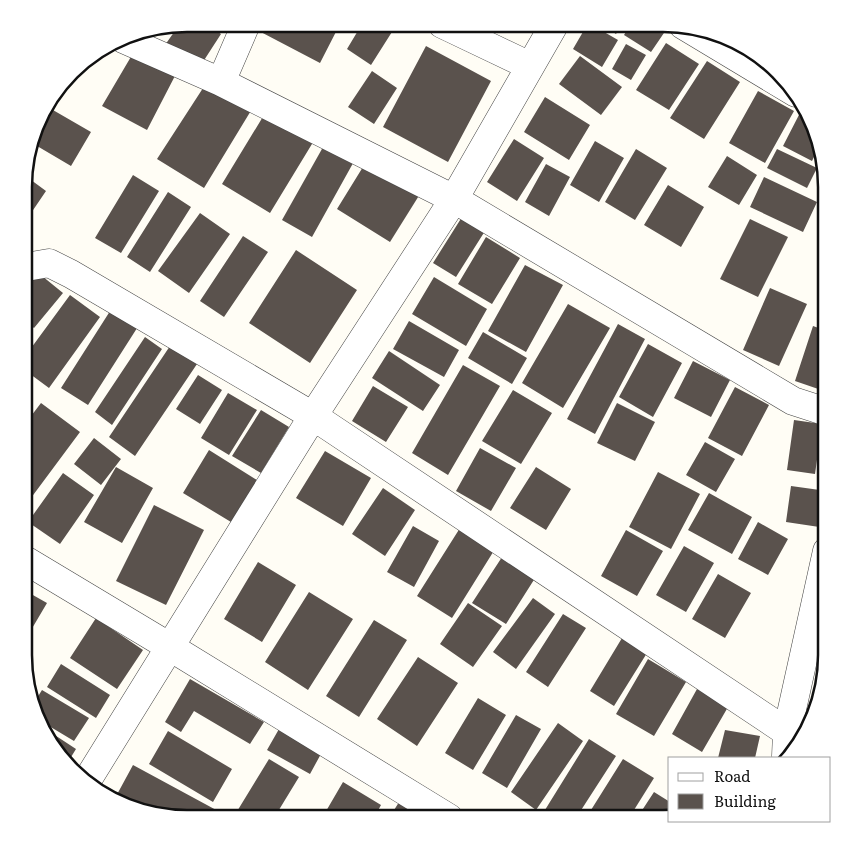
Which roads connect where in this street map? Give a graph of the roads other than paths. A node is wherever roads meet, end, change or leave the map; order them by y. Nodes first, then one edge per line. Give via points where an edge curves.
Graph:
1 (460, 32) edge
2 (550, 32) edge
3 (242, 33) edge
4 (706, 39) edge
5 (132, 43) edge
6 (530, 66) junction
7 (776, 81) edge
8 (221, 82) junction
9 (454, 199) junction
10 (32, 266) edge
11 (818, 409) edge
12 (313, 416) junction
13 (33, 565) edge
14 (818, 594) edge
15 (170, 647) junction
16 (787, 744) edge
17 (91, 775) edge
18 (434, 809) edge

1 - 6 street
2 - 6 street
3 - 8 street
4 - 7 street
5 - 8 street
6 - 9 street
8 - 9 street
9 - 11 street via 793,401
9 - 12 street
10 - 12 street via 48,263 71,274
12 - 15 street
12 - 16 street
13 - 15 street
14 - 16 street
15 - 17 street
15 - 18 street

